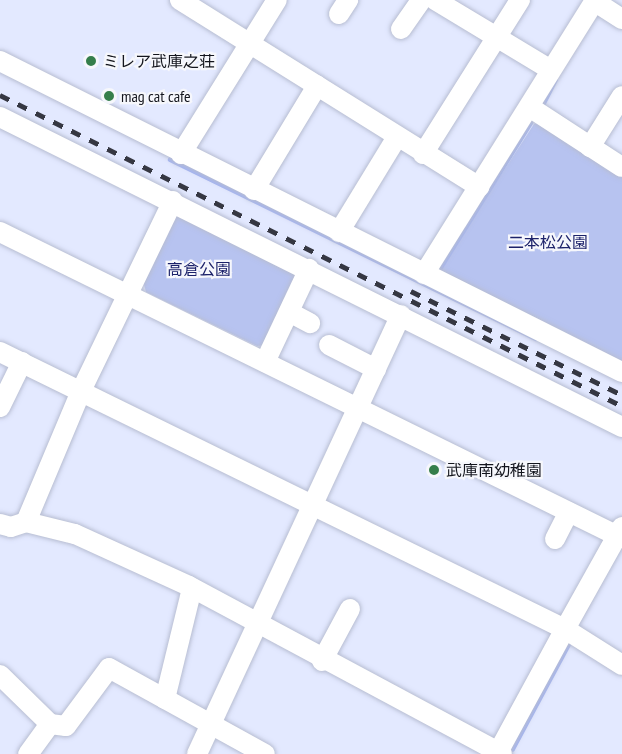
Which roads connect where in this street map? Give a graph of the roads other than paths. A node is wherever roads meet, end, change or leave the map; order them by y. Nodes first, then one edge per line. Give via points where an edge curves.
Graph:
1 (180, 0) edge
2 (278, 0) edge
3 (421, 0) edge
4 (435, 0) edge
5 (520, 0) edge
6 (594, 0) edge
7 (622, 19) edge
8 (401, 29) dead end
9 (497, 38) junction
10 (251, 42) junction
11 (0, 60) edge
12 (551, 70) junction
13 (317, 87) junction
14 (622, 96) edge
15 (531, 108) junction
16 (0, 117) edge
17 (397, 137) junction
18 (590, 147) junction
19 (181, 154) junction
20 (423, 154) junction
21 (622, 167) edge
22 (479, 187) junction
23 (254, 190) junction
24 (173, 201) junction
25 (0, 232) edge
26 (339, 232) junction
27 (309, 269) junction
28 (424, 274) junction
29 (128, 294) junction
30 (289, 312) junction
31 (401, 315) junction
32 (310, 323) dead end
33 (329, 345) dead end
34 (0, 352) edge
35 (22, 362) junction
36 (265, 362) junction
37 (376, 369) junction
38 (622, 372) edge
39 (81, 391) junction
40 (0, 407) edge
41 (357, 408) junction
42 (622, 427) edge
43 (312, 506) junction
44 (569, 512) junction
45 (26, 522) junction
46 (0, 524) edge
47 (620, 534) edge
48 (555, 539) dead end
49 (192, 588) junction
50 (350, 609) dead end
51 (258, 624) junction
52 (564, 629) junction
53 (322, 661) junction
54 (622, 665) edge
55 (0, 675) edge
56 (165, 699) junction
57 (50, 724) junction
58 (211, 725) junction
59 (499, 753) edge
60 (28, 754) edge
61 (197, 754) edge
62 (265, 754) edge

1 - 10 street
2 - 10 street
3 - 8 street
4 - 9 street
5 - 9 street
6 - 7 street
6 - 12 street
9 - 12 street
9 - 20 street
10 - 13 street
10 - 19 street
11 - 19 street
12 - 15 street
13 - 17 street
13 - 23 street
14 - 18 street
15 - 18 street
15 - 22 street
16 - 24 street
17 - 20 street
17 - 26 street
18 - 21 street
19 - 23 street
20 - 22 street
22 - 28 street
23 - 26 street
24 - 27 street
24 - 29 street
25 - 29 street
26 - 28 street
27 - 30 street
27 - 31 street
28 - 38 street
29 - 36 street
29 - 39 street
30 - 32 street
30 - 36 street
31 - 37 street
31 - 42 street
33 - 37 street
34 - 35 street
35 - 39 street
35 - 40 street
36 - 41 street
37 - 41 street
39 - 43 street
39 - 45 street
41 - 43 street
41 - 44 street
43 - 51 street
43 - 52 street
44 - 47 street
44 - 48 street
45 - 46 street via 12,527
45 - 49 street via 75,534
47 - 52 street
49 - 51 street
49 - 56 street
50 - 53 street
51 - 53 street
51 - 58 street
52 - 54 street
52 - 59 street
53 - 59 street
55 - 57 street
56 - 57 street via 109,668 66,726
56 - 58 street
57 - 60 street
58 - 61 street
58 - 62 street

